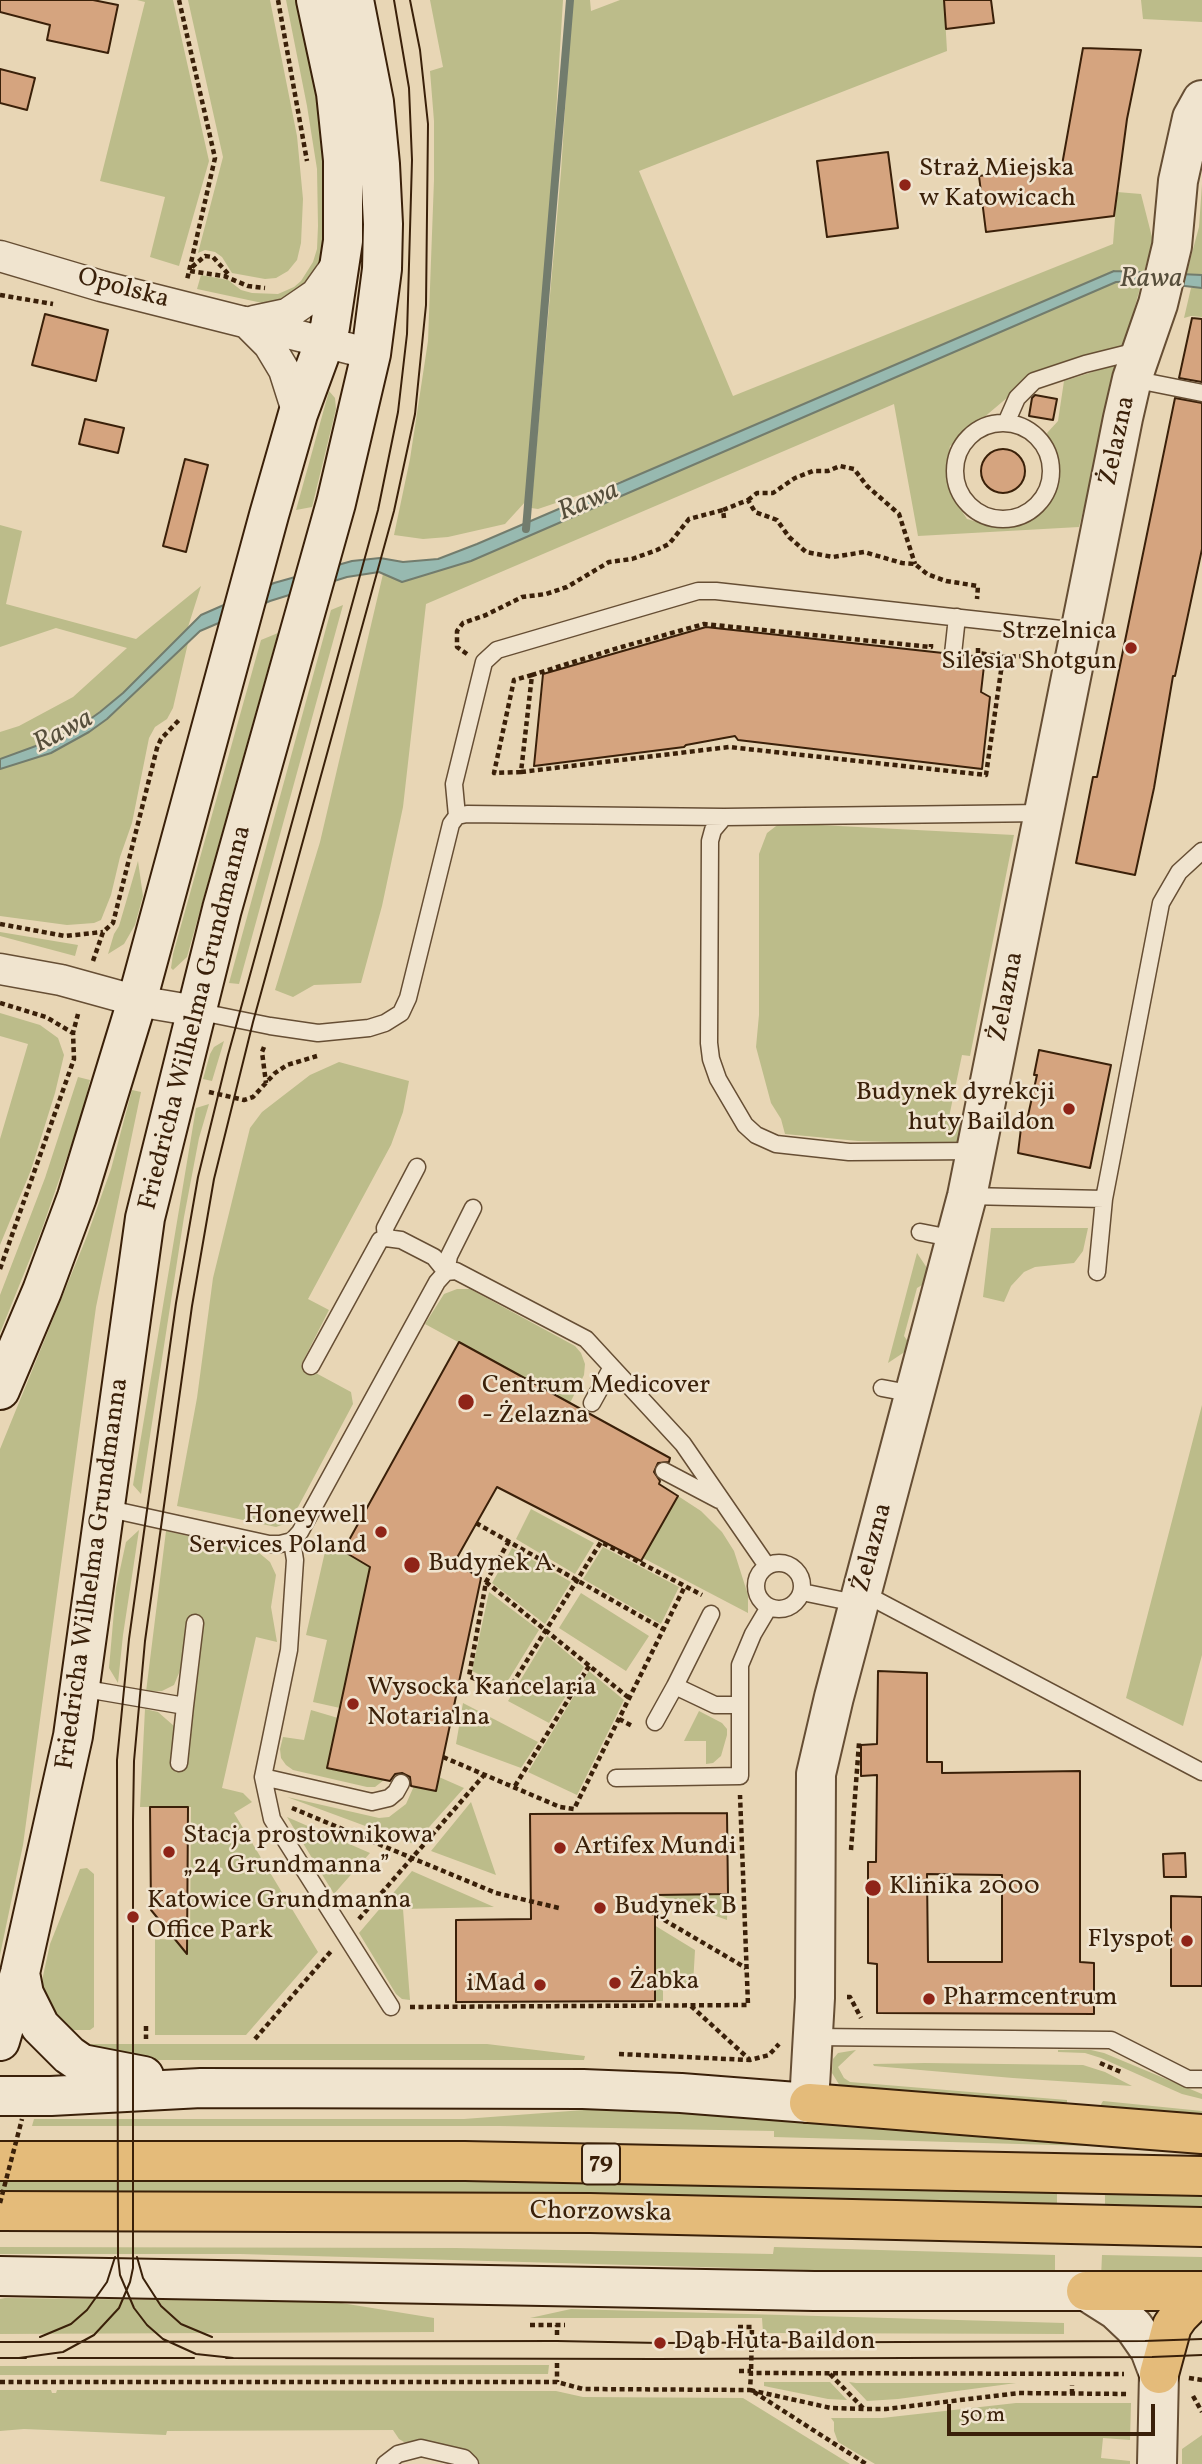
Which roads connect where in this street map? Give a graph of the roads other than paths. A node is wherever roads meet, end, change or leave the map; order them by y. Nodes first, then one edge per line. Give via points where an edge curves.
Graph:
1 (316, 0) edge
2 (354, 0) edge
3 (1202, 100) edge
4 (0, 256) edge
5 (340, 260) junction
6 (246, 322) junction
7 (325, 341) junction
8 (371, 354) junction
9 (1137, 365) junction
10 (1202, 393) edge
11 (298, 414) junction
12 (1006, 423) junction
13 (957, 617) junction
14 (1076, 644) junction
15 (953, 654) dead end
16 (1043, 813) junction
17 (457, 816) junction
18 (724, 817) junction
19 (1202, 851) edge
20 (0, 969) edge
21 (137, 1001) junction
22 (196, 1011) junction
23 (976, 1151) junction
24 (417, 1167) dead end
25 (967, 1196) junction
26 (1104, 1199) junction
27 (473, 1208) dead end
28 (386, 1238) junction
29 (446, 1272) junction
30 (1097, 1272) dead end
31 (311, 1366) dead end
32 (612, 1367) junction
33 (0, 1390) edge
34 (592, 1403) dead end
35 (664, 1471) dead end
36 (724, 1503) junction
37 (105, 1508) junction
38 (292, 1541) junction
39 (767, 1566) junction
40 (802, 1592) junction
41 (861, 1598) junction
42 (769, 1607) junction
43 (711, 1614) dead end
44 (195, 1623) dead end
45 (675, 1686) junction
46 (80, 1688) junction
47 (740, 1705) junction
48 (185, 1706) junction
49 (655, 1722) dead end
50 (179, 1763) dead end
51 (1202, 1772) edge
52 (263, 1777) junction
53 (616, 1778) dead end
54 (401, 1783) dead end
55 (20, 1973) junction
56 (391, 2007) road end
57 (799, 2037) junction
58 (0, 2041) edge
59 (1202, 2079) edge
60 (201, 2088) junction
61 (810, 2103) junction
62 (11, 2108) edge
63 (1202, 2134) edge
64 (0, 2161) edge
65 (1202, 2176) edge
66 (0, 2211) edge
67 (1202, 2227) edge
68 (0, 2276) edge
69 (1086, 2291) junction
70 (1202, 2292) edge
71 (1138, 2381) junction
72 (386, 2464) edge
73 (470, 2464) edge
74 (1157, 2464) edge

1 - 5 main road via 341,132 344,208
2 - 8 main road, Friedricha Wilhelma Grundmanna via 374,103 381,176 382,269
3 - 9 main road, Żelazna via 1192,117 1178,181 1172,246 1158,304
4 - 6 street, Opolska
5 - 6 street, Opolska via 316,294 287,314
5 - 7 main road
6 - 7 street, Opolska
6 - 11 street via 269,345 284,370
7 - 8 street, Opolska
7 - 11 main road
8 - 22 main road, Friedricha Wilhelma Grundmanna via 336,503
9 - 10 lane
9 - 12 lane via 1085,364 1034,381 1017,398
9 - 14 main road, Żelazna
11 - 21 main road
12 - 12 lane via 1024,427 1039,439 1051,474 1035,507 1000,519 967,503 955,468 971,435
13 - 14 lane
13 - 15 lane
13 - 17 lane via 698,591 497,650 484,662 454,784
14 - 16 main road, Żelazna
16 - 18 lane
16 - 23 main road, Żelazna
17 - 18 lane
17 - 22 lane via 451,824 401,1013 369,1028 318,1033
18 - 23 lane via 710,841 709,1043 718,1079 745,1125 776,1144 849,1152
19 - 26 lane via 1179,872 1161,903
20 - 21 street
21 - 22 street
21 - 33 main road via 78,1197
22 - 37 main road, Friedricha Wilhelma Grundmanna via 145,1218
23 - 25 main road, Żelazna
24 - 28 lane via 385,1228
25 - 26 lane
25 - 41 main road, Żelazna via 938,1235 899,1391
26 - 30 lane
27 - 29 lane
28 - 29 lane via 401,1240 434,1257
28 - 31 lane via 380,1240
29 - 32 lane via 467,1276 586,1339
29 - 38 lane
32 - 34 lane
32 - 36 lane via 683,1444
35 - 36 lane
36 - 39 lane
37 - 38 lane via 269,1544
37 - 46 main road, Friedricha Wilhelma Grundmanna
38 - 52 lane via 295,1560 289,1650
39 - 40 lane via 778,1562 792,1566 801,1578
39 - 42 lane via 758,1574 756,1590
40 - 41 lane
40 - 42 lane via 787,1608
41 - 51 lane
41 - 57 main road, Żelazna via 816,1774
42 - 47 lane via 740,1665
43 - 45 lane
44 - 48 lane
45 - 47 lane via 715,1705
45 - 49 lane
46 - 48 lane
46 - 55 main road, Friedricha Wilhelma Grundmanna via 61,1797
47 - 53 lane via 740,1776
48 - 50 lane
52 - 54 lane via 372,1802 389,1798
52 - 56 lane via 272,1819
55 - 58 main road, Friedricha Wilhelma Grundmanna
55 - 60 main road via 24,1994 40,2026 82,2064
57 - 59 lane via 1111,2040 1188,2079
57 - 61 main road, Żelazna
60 - 61 main road via 583,2089
60 - 62 main road via 51,2096
61 - 63 main road
64 - 65 main road, Chorzowska / 79 via 479,2161
66 - 67 main road, Chorzowska / 79 via 590,2213
68 - 69 main road via 800,2291
69 - 70 main road
69 - 71 main road via 1116,2310 1150,2350
70 - 71 main road via 1179,2316
71 - 74 main road
72 - 73 lane via 398,2454 421,2448 464,2458

